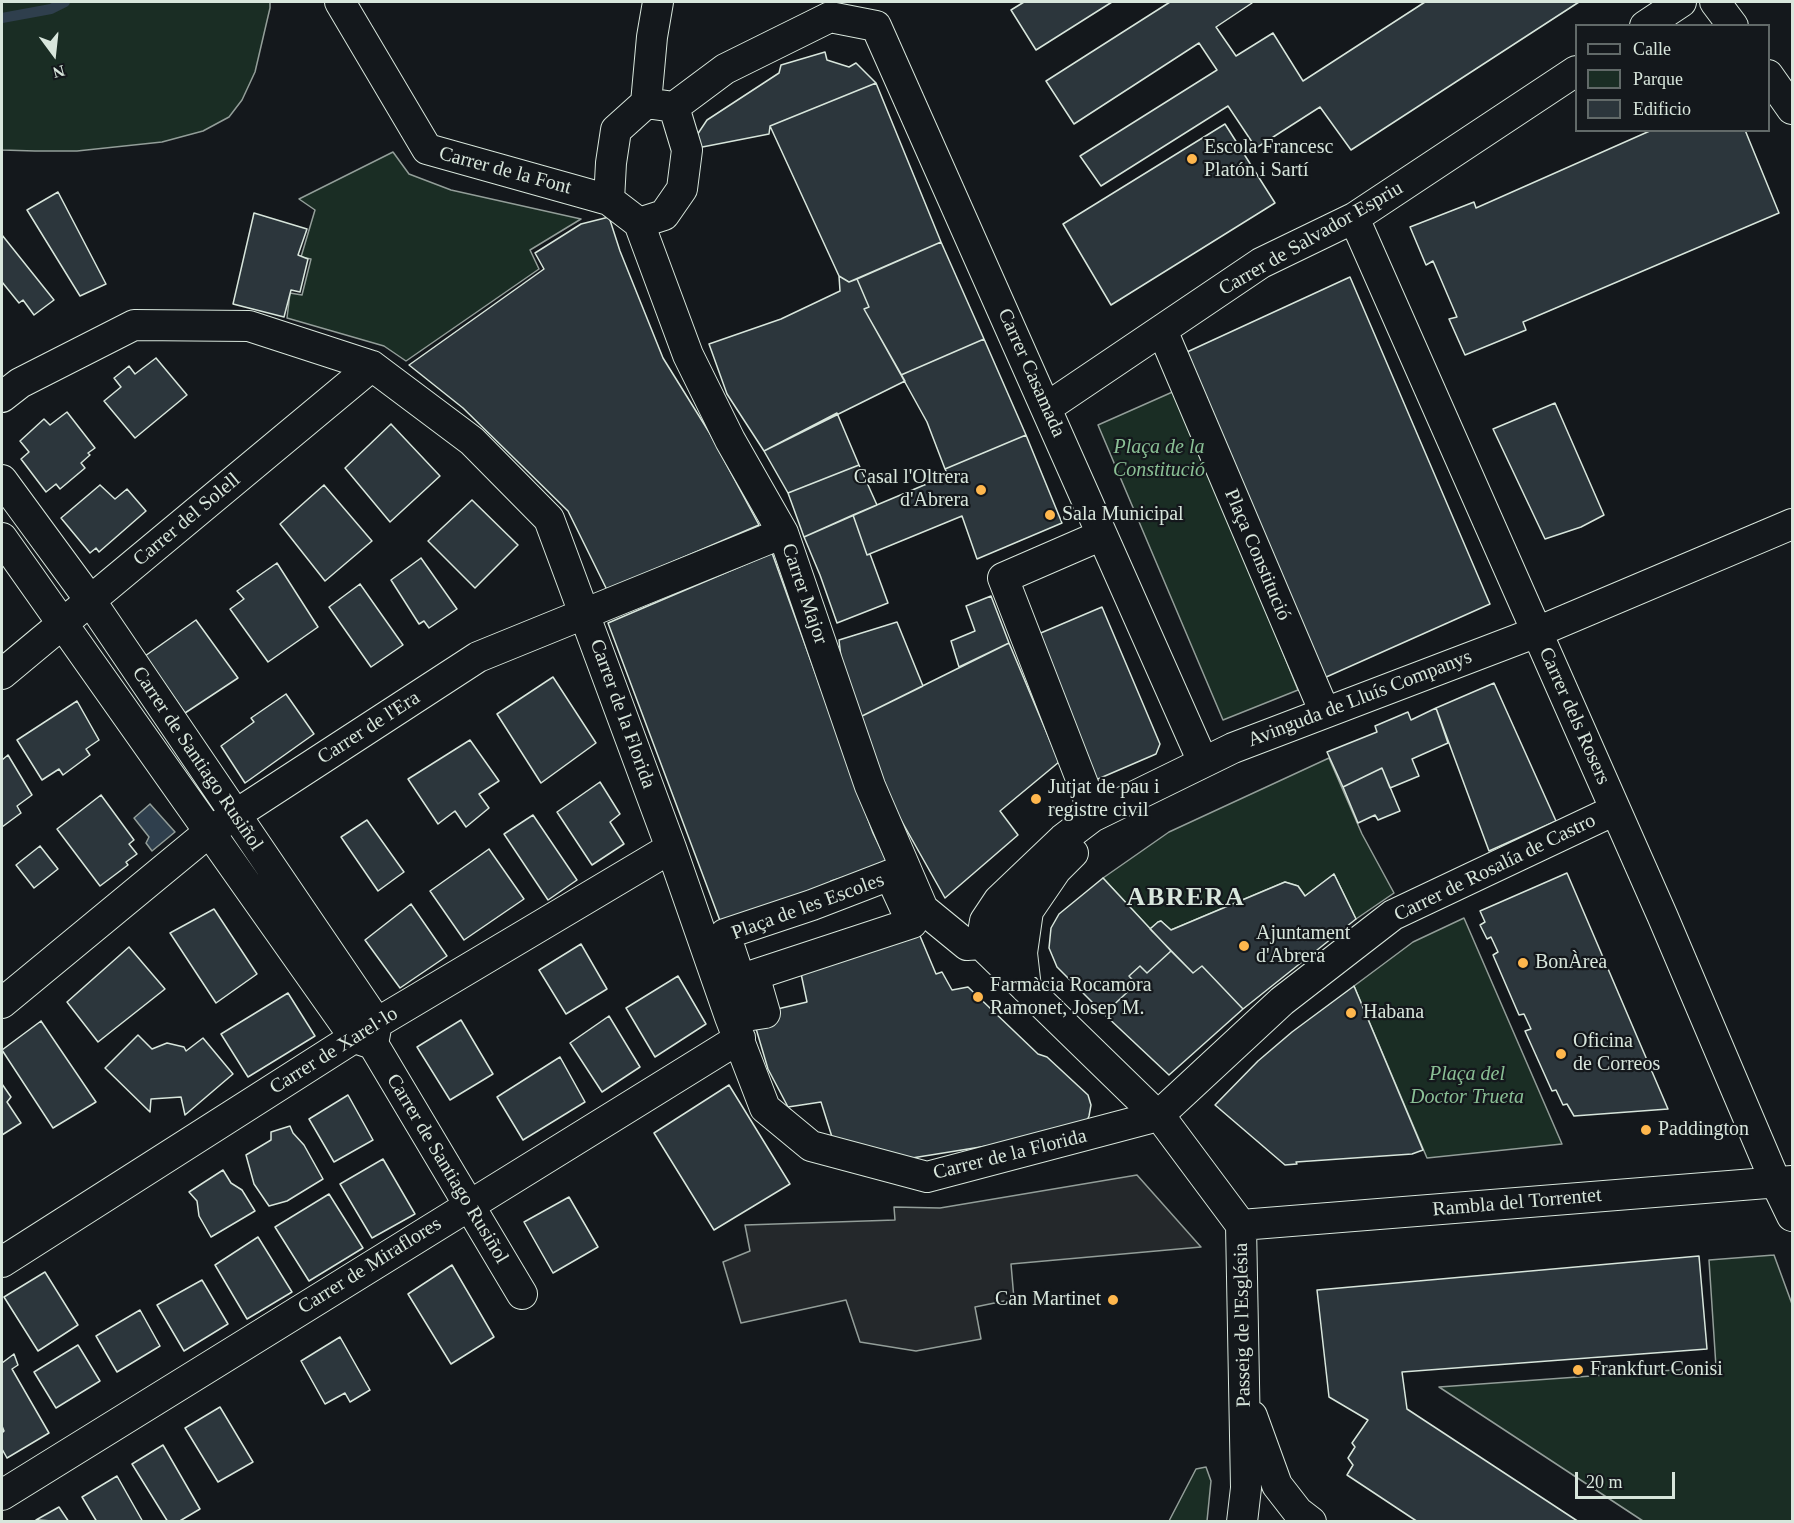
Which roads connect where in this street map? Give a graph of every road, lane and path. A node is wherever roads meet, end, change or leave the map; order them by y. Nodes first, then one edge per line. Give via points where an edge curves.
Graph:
1 (340, 2) edge
2 (658, 2) edge
3 (1681, 2) edge
4 (1715, 2) edge
5 (831, 9) edge
6 (872, 14) edge
7 (1648, 24) edge
8 (1731, 24) edge
9 (1575, 72) edge
10 (1770, 78) edge
11 (660, 105) junction
12 (1792, 109) edge
13 (609, 200) junction
14 (1354, 218) junction
15 (639, 223) junction
16 (1162, 330) junction
17 (372, 366) junction
18 (2, 397) edge
19 (1046, 408) junction
20 (2, 480) edge
21 (1792, 524) edge
22 (783, 533) junction
23 (1102, 535) junction
24 (2, 538) edge
25 (90, 600) junction
26 (585, 612) junction
27 (62, 624) junction
28 (1537, 632) junction
29 (2, 674) edge
30 (1324, 713) junction
31 (1203, 762) junction
32 (1145, 791) junction
33 (1615, 810) junction
34 (235, 815) junction
35 (1095, 815) junction
36 (209, 832) junction
37 (671, 848) junction
38 (1028, 911) junction
39 (912, 923) joint
40 (981, 944) junction
41 (1026, 988) junction
42 (2, 1002) edge
43 (368, 1035) junction
44 (740, 1038) junction
45 (1158, 1116) junction
46 (1784, 1182) edge
47 (469, 1205) junction
48 (1792, 1215) edge
49 (1241, 1225) junction
50 (2, 1262) edge
51 (522, 1294) dead end
52 (1244, 1395) junction
53 (2, 1495) edge
54 (1242, 1521) edge
55 (1311, 1521) edge

1 - 13 street, Carrer de la Font via 426,149
2 - 11 street via 651,37
3 - 7 street
4 - 8 street
5 - 6 street, Carrer Casamada
5 - 11 street
6 - 19 street, Carrer Casamada
9 - 14 street, Carrer de Salvador Espriu
10 - 12 street
11 - 13 street via 616,130
11 - 15 street via 687,150 682,189 664,215
13 - 15 street
14 - 16 street, Carrer de Salvador Espriu via 1261,263
14 - 28 street, Carrer dels Rosers
15 - 22 street, Carrer Major via 688,354 730,440
16 - 19 street, Carrer de Salvador Espriu
16 - 30 street, Plaça Constitució
17 - 18 street, Carrer de la Florida via 249,326 134,325 20,383
17 - 25 street, Carrer del Solell
17 - 26 street, Carrer de la Florida via 472,441 549,519
19 - 23 street, Carrer Casamada
20 - 25 street, Carrer de Santiago Rusiñol
21 - 28 street, Avinguda de Lluís Companys
22 - 26 street, Carrer de l'Era
22 - 40 street, Carrer Major via 870,786 922,909 967,945
23 - 31 street, Carrer Casamada
23 - 35 street via 1002,578
24 - 27 street, Carrer de Santiago Rusiñol
25 - 27 street, Carrer del Solell
25 - 34 street, Carrer de Santiago Rusiñol
26 - 34 street, Carrer de l'Era via 478,657
26 - 37 street, Carrer de la Florida
27 - 29 street, Carrer del Solell
27 - 36 street, Carrer de Santiago Rusiñol
28 - 30 street, Avinguda de Lluís Companys
28 - 33 street, Carrer dels Rosers
30 - 31 street, Avinguda de Lluís Companys
31 - 32 street, Avinguda de Lluís Companys
32 - 35 street, Avinguda de Lluís Companys
32 - 38 street via 1094,832 1056,870
33 - 45 street, Carrer de Rosalía de Castro via 1393,915 1282,1001
33 - 46 street, Carrer dels Rosers
34 - 36 street, Carrer de l'Era
34 - 43 street, Carrer de Santiago Rusiñol
35 - 40 street, Avinguda de Lluís Companys via 1063,839 999,900 985,921
36 - 42 street, Carrer de l'Era
36 - 43 street, Carrer de Santiago Rusiñol
37 - 43 street, Carrer de Xarel·lo
37 - 44 street, Carrer de la Florida
38 - 40 street via 1002,939
38 - 41 street via 1022,953
39 - 39 street, Plaça de les Escoles via 890,875 725,934 752,1016 765,1012 754,975
40 - 41 street, Passeig de l'Església
41 - 45 street, Passeig de l'Església
43 - 47 street, Carrer de Santiago Rusiñol
43 - 50 street, Carrer de Xarel·lo
44 - 45 street, Carrer de la Florida via 765,1108 812,1146 927,1177
44 - 47 street, Carrer de Miraflores
45 - 49 street, Passeig de l'Església
46 - 48 street, Carrer dels Rosers
46 - 49 street, Rambla del Torrentet
47 - 51 street, Carrer de Santiago Rusiñol
47 - 53 street, Carrer de Miraflores
49 - 52 street, Passeig de l'Església
52 - 54 street, Passeig de l'Església via 1246,1488
52 - 55 street via 1277,1485 1298,1512

